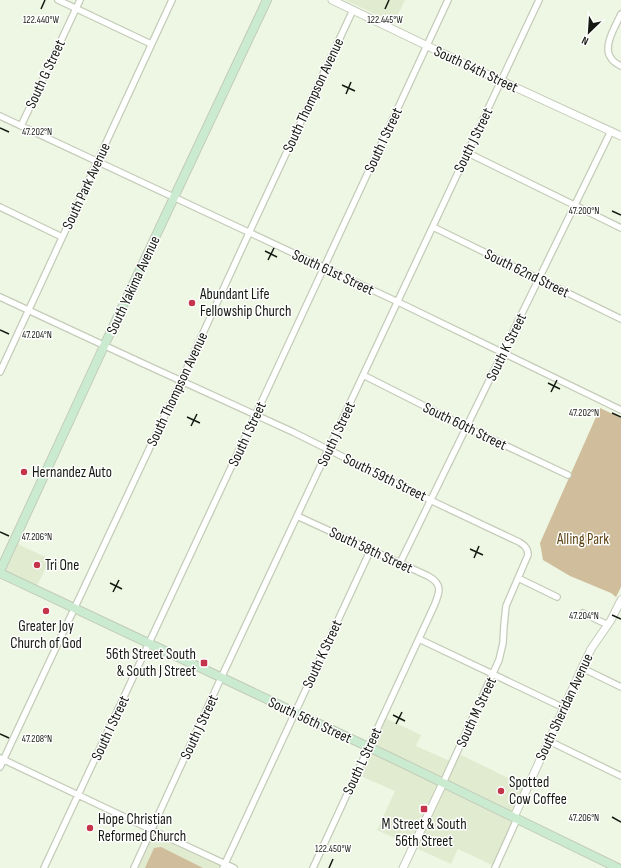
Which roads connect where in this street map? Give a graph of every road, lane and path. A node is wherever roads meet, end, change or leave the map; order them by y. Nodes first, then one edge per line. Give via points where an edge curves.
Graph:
1 (58, 0) edge
2 (80, 0) edge
3 (172, 0) edge
4 (267, 0) edge
5 (332, 0) edge
6 (448, 0) edge
7 (539, 0) edge
8 (76, 8) junction
9 (353, 10) junction
10 (621, 14) edge
11 (152, 44) junction
12 (427, 46) junction
13 (621, 66) edge
14 (502, 81) junction
15 (0, 116) edge
16 (21, 126) junction
17 (611, 131) junction
18 (621, 136) edge
19 (468, 153) junction
20 (97, 162) junction
21 (174, 198) junction
22 (576, 205) junction
23 (0, 207) edge
24 (433, 226) junction
25 (621, 228) edge
26 (249, 233) junction
27 (62, 237) junction
28 (324, 268) junction
29 (539, 279) junction
30 (0, 297) edge
31 (398, 302) junction
32 (29, 310) junction
33 (621, 319) edge
34 (104, 346) junction
35 (502, 353) junction
36 (0, 372) edge
37 (363, 375) junction
38 (181, 381) junction
39 (621, 410) edge
40 (256, 416) junction
41 (466, 427) junction
42 (329, 450) junction
43 (568, 475) dead end
44 (430, 500) junction
45 (297, 516) junction
46 (370, 550) junction
47 (528, 550) joint
48 (400, 563) junction
49 (0, 572) edge
50 (518, 578) junction
51 (439, 589) joint
52 (557, 597) dead end
53 (621, 600) edge
54 (74, 609) junction
55 (583, 613) dead end
56 (608, 625) junction
57 (419, 639) junction
58 (149, 644) junction
59 (582, 668) junction
60 (493, 674) junction
61 (221, 678) junction
62 (621, 687) edge
63 (564, 708) junction
64 (295, 713) junction
65 (549, 741) junction
66 (368, 747) junction
67 (2, 759) edge
68 (0, 767) edge
69 (621, 776) edge
70 (443, 782) junction
71 (78, 795) junction
72 (515, 818) junction
73 (152, 830) junction
74 (224, 866) edge
75 (44, 868) edge
76 (134, 868) edge
77 (234, 868) edge
78 (313, 868) edge
79 (403, 868) edge
80 (495, 868) edge
81 (618, 868) edge

1 - 8 street
2 - 8 street, South G Street
3 - 11 street, South Park Avenue
4 - 21 main road, South Yakima Avenue
5 - 9 street, South 64th Street
6 - 12 street, South I Street
7 - 14 street, South J Street
8 - 11 street
8 - 16 street, South G Street
9 - 12 street, South 64th Street
9 - 26 street, South Thompson Avenue
10 - 13 street via 608,43 608,54
11 - 20 street, South Park Avenue
12 - 14 street, South 64th Street
12 - 28 street, South I Street
14 - 17 street, South 64th Street
14 - 19 street, South J Street
15 - 16 street, South 61st Street
16 - 20 street, South 61st Street
17 - 18 street, South 64th Street
17 - 22 street, South K Street
19 - 22 street
19 - 24 street, South J Street
20 - 21 street, South 61st Street
20 - 27 street, South Park Avenue
21 - 26 street, South 61st Street
21 - 34 main road, South Yakima Avenue
22 - 25 street
22 - 29 street, South K Street
23 - 27 street
24 - 29 street, South 62nd Street
24 - 31 street, South J Street
26 - 28 street, South 61st Street
26 - 38 street, South Thompson Avenue
27 - 32 street, South Park Avenue
28 - 31 street, South 61st Street
28 - 40 street, South I Street
29 - 33 street, South 62nd Street
29 - 35 street, South K Street
30 - 32 street, South 59th Street
31 - 35 street, South 61st Street
31 - 37 street, South J Street
32 - 34 street, South 59th Street
32 - 36 street, South Park Avenue
34 - 38 street, South 59th Street
34 - 49 main road, South Yakima Avenue
35 - 39 street, South 61st Street
35 - 41 street, South K Street
37 - 41 street, South 60th Street
37 - 42 street, South J Street
38 - 40 street, South 59th Street
38 - 54 street, South Thompson Avenue
40 - 42 street, South 59th Street
40 - 58 street, South I Street
41 - 43 street, South 60th Street
41 - 44 street, South K Street
42 - 44 street, South 59th Street
42 - 45 street, South J Street
44 - 47 street, South 59th Street via 519,542
44 - 48 street, South K Street
45 - 46 street, South 58th Street
45 - 61 street, South J Street
46 - 48 street, South 58th Street
46 - 64 street, South K Street
47 - 50 street, South M Street
48 - 51 street, South 58th Street via 432,578
49 - 54 main road, South 56th Street
50 - 52 street
50 - 60 street, South M Street via 506,606 502,649
51 - 57 street, South L Street
53 - 56 street, South Sheridan Avenue
54 - 58 main road, South 56th Street
54 - 67 street, South Thompson Avenue
55 - 56 street
56 - 59 street, South Sheridan Avenue
57 - 60 street
57 - 66 street, South L Street
58 - 61 main road, South 56th Street
58 - 71 street, South I Street
59 - 62 street
59 - 63 street, South Sheridan Avenue
60 - 63 street
60 - 70 street, South M Street
61 - 64 main road, South 56th Street
61 - 73 street, South J Street
63 - 65 street, South Sheridan Avenue
64 - 66 main road, South 56th Street
64 - 74 street, South K Street
65 - 69 street
65 - 72 street, South Sheridan Avenue
66 - 70 main road, South 56th Street
66 - 78 street, South L Street
67 - 68 street, South Thompson Avenue
67 - 71 street
70 - 72 main road, South 56th Street
70 - 79 street, South M Street
71 - 73 street
71 - 75 street, South I Street
72 - 80 street, South Sheridan Avenue
72 - 81 main road, South 56th Street
73 - 74 street
73 - 76 street, South J Street
74 - 77 street

